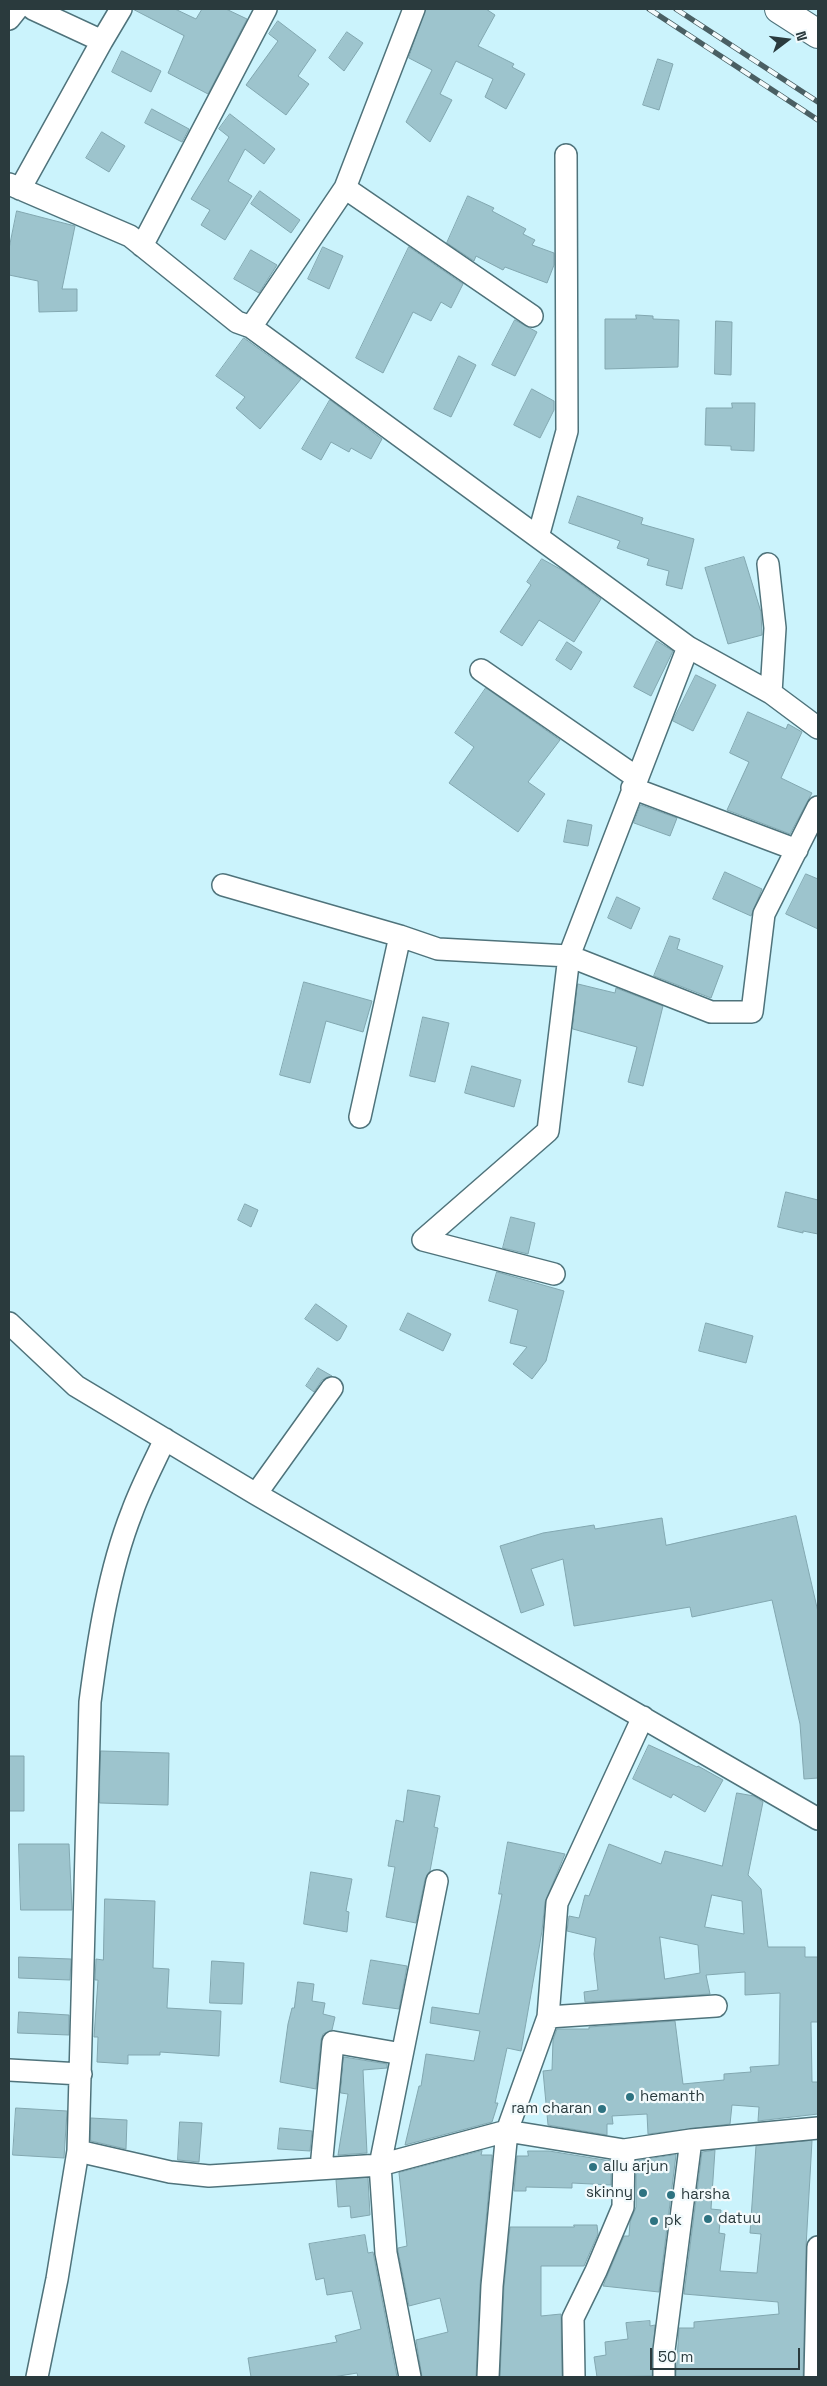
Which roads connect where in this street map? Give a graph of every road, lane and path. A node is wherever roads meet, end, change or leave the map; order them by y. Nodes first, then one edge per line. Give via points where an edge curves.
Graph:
1 (17, 9) edge
2 (33, 9) edge
3 (121, 9) edge
4 (266, 9) edge
5 (414, 9) edge
6 (779, 9) edge
7 (9, 19) edge
8 (818, 34) edge
9 (102, 41) junction
10 (566, 155) dead end
11 (14, 187) edge
12 (345, 188) junction
13 (142, 246) junction
14 (532, 316) dead end
15 (251, 327) junction
16 (538, 537) junction
17 (768, 564) dead end
18 (688, 647) junction
19 (482, 670) dead end
20 (771, 693) junction
21 (818, 728) edge
22 (634, 783) junction
23 (818, 808) edge
24 (797, 850) junction
25 (223, 885) dead end
26 (400, 936) junction
27 (569, 956) junction
28 (360, 1117) dead end
29 (554, 1274) dead end
30 (9, 1323) edge
31 (332, 1388) dead end
32 (165, 1439) junction
33 (256, 1494) junction
34 (643, 1717) junction
35 (818, 1819) edge
36 (437, 1881) dead end
37 (716, 2006) dead end
38 (548, 2017) junction
39 (402, 2054) junction
40 (9, 2070) edge
41 (81, 2074) junction
42 (818, 2128) edge
43 (507, 2131) junction
44 (690, 2140) junction
45 (624, 2150) junction
46 (78, 2152) junction
47 (380, 2165) junction
48 (321, 2168) junction
49 (818, 2247) edge
50 (37, 2377) edge
51 (410, 2377) edge
52 (488, 2377) edge
53 (574, 2377) edge
54 (664, 2377) edge
55 (815, 2377) edge

1 - 7 street
2 - 9 street
3 - 9 street
4 - 13 street
5 - 12 street
6 - 8 street
9 - 11 street
10 - 16 street via 567,431
11 - 13 street via 130,236
12 - 14 street
12 - 15 street
13 - 15 street via 237,322
15 - 16 street
16 - 18 street
17 - 20 street via 775,628
18 - 20 street
18 - 22 street
19 - 22 street
20 - 21 street
22 - 24 street
22 - 27 street
23 - 24 street
24 - 27 street via 764,914 752,1012 711,1012
25 - 26 street
26 - 27 street via 438,950
26 - 28 street
27 - 29 street via 548,1132 423,1240
30 - 32 street via 76,1386
31 - 33 street
32 - 33 street
32 - 41 street via 132,1512 110,1587 91,1692
33 - 34 street
34 - 35 street
34 - 38 street via 557,1902
36 - 39 street
37 - 38 street
38 - 43 street
39 - 47 street
39 - 48 street via 334,2042
40 - 41 street
41 - 46 street
42 - 44 street
43 - 45 street
43 - 47 street
43 - 52 street via 492,2286
44 - 45 street
44 - 54 street via 664,2350
45 - 53 street via 623,2207 573,2318
46 - 48 street via 170,2172 208,2176
46 - 50 street
47 - 48 street
47 - 51 street via 386,2253
49 - 55 street

